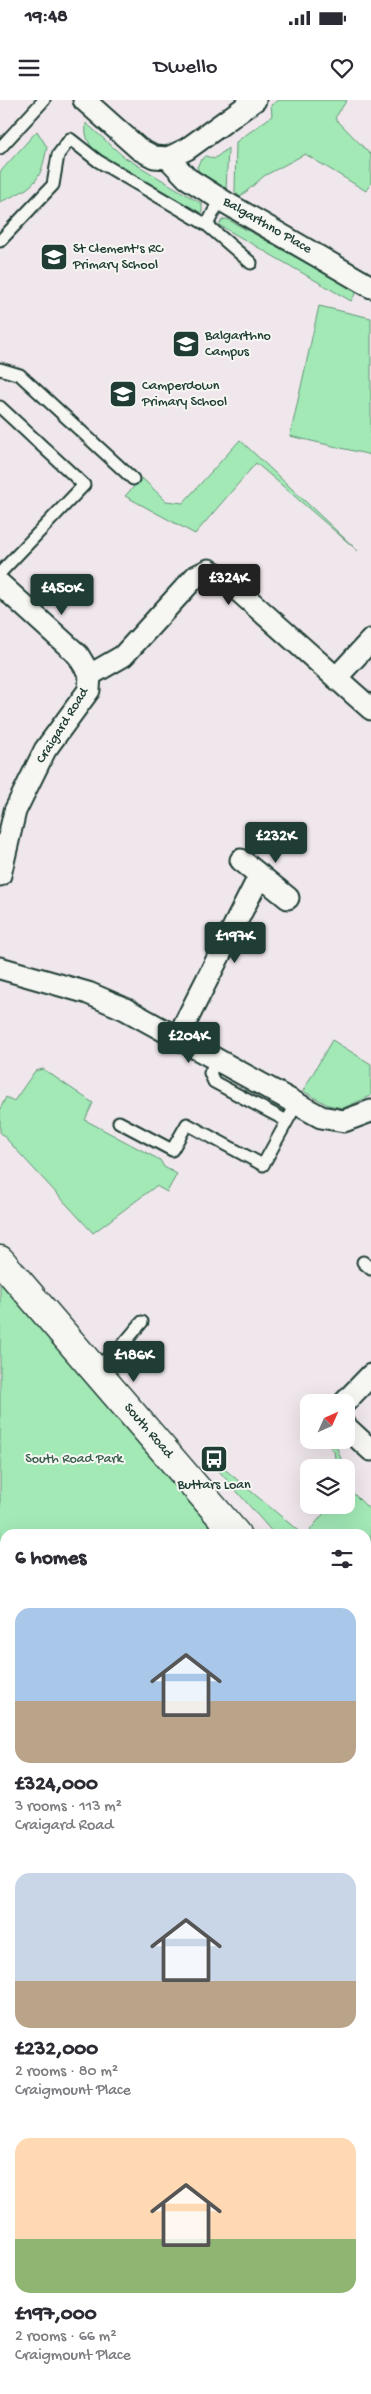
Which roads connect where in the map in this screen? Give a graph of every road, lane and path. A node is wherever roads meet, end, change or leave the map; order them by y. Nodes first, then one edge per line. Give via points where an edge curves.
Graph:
1 (44, 100) edge
2 (84, 100) edge
3 (255, 100) edge
4 (0, 148) edge
5 (168, 158) junction
6 (220, 199) junction
7 (207, 225) junction
8 (0, 241) edge
9 (251, 263) dead end
10 (371, 287) edge
11 (0, 369) edge
12 (0, 407) edge
13 (133, 479) dead end
14 (0, 573) edge
15 (0, 584) edge
16 (371, 640) edge
17 (90, 675) junction
18 (336, 678) junction
19 (371, 709) edge
20 (8, 808) edge
21 (241, 860) dead end
22 (0, 875) edge
23 (260, 875) junction
24 (288, 898) dead end
25 (0, 968) edge
26 (178, 1037) junction
27 (292, 1112) junction
28 (371, 1112) edge
29 (119, 1122) dead end
30 (0, 1260) edge
31 (142, 1322) dead end
32 (94, 1369) junction
33 (371, 1375) edge
34 (353, 1394) edge
35 (355, 1436) edge
36 (370, 1450) edge
37 (232, 1529) edge

1 - 4 lane
2 - 5 street via 139,150 154,157
3 - 5 street via 188,149
5 - 6 street, Balgarthno Place via 187,178
6 - 7 lane
6 - 10 street, Balgarthno Place
7 - 8 lane via 98,161 70,140 58,155 53,185
7 - 9 lane
11 - 13 lane via 20,375
12 - 14 lane via 84,484
15 - 17 street via 78,655
16 - 18 street
17 - 18 street, Craigard Road via 123,656 195,577 209,570 224,578
17 - 20 street, Craigard Road via 89,690
18 - 19 street, Craigard Road
20 - 22 street, Craigard Road
21 - 23 street
23 - 24 street
23 - 26 street
25 - 26 street via 88,993
26 - 27 street via 218,1059
27 - 28 street via 344,1121
27 - 29 lane via 263,1165 186,1124 172,1150
30 - 32 street, South Road
31 - 32 lane via 121,1347
32 - 37 street, South Road
33 - 34 street
35 - 36 street

